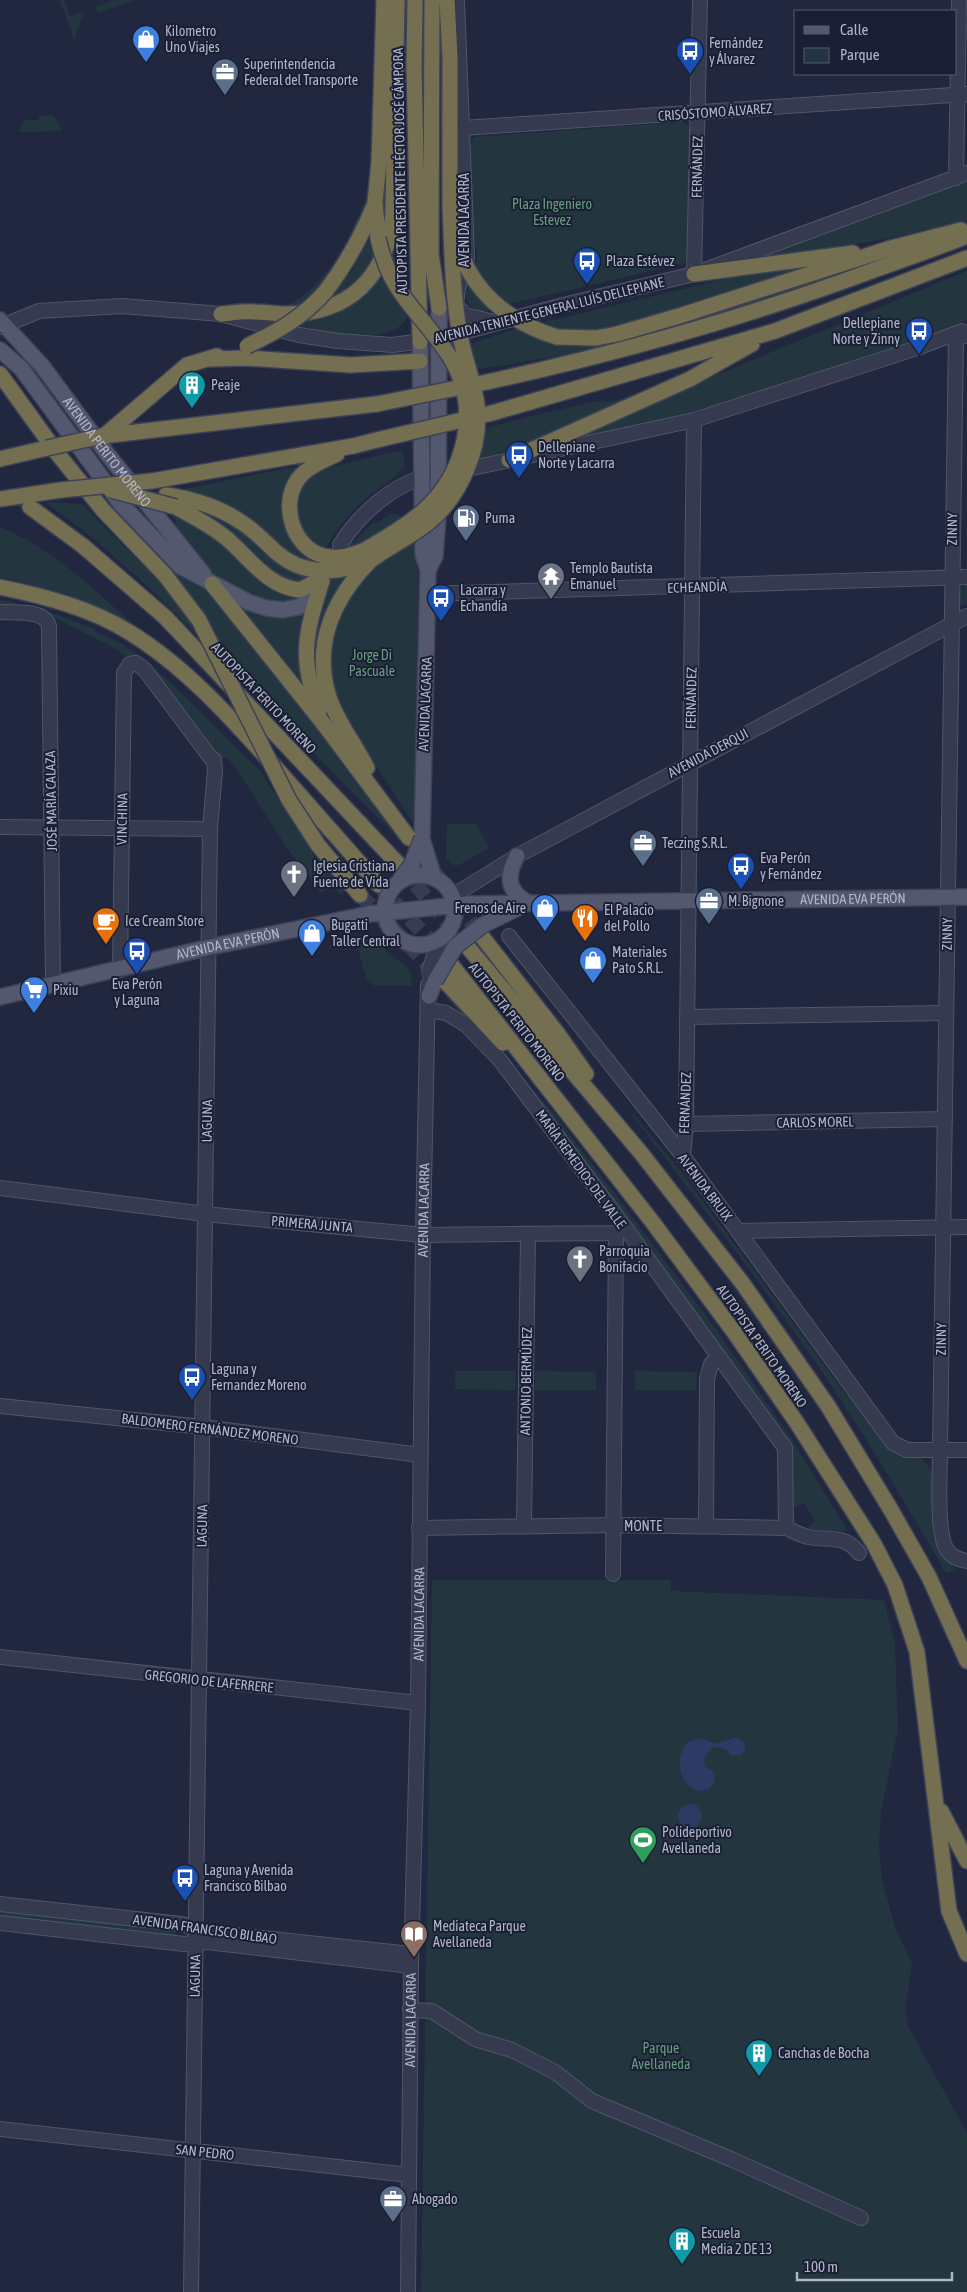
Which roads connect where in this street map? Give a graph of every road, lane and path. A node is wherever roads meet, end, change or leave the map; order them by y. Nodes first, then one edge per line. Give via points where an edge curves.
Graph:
1 (384, 0) edge
2 (397, 0) edge
3 (415, 0) edge
4 (432, 0) edge
5 (447, 0) edge
6 (457, 0) edge
7 (700, 0) edge
8 (959, 0) edge
9 (962, 95) edge
10 (698, 113) junction
11 (463, 128) junction
12 (961, 176) edge
13 (450, 206) junction
14 (376, 207) junction
15 (967, 229) edge
16 (967, 236) edge
17 (891, 248) junction
18 (967, 258) edge
19 (694, 274) junction
20 (457, 306) junction
21 (439, 308) junction
22 (221, 314) junction
23 (496, 322) junction
24 (1, 324) edge
25 (775, 331) junction
26 (963, 333) edge
27 (439, 339) junction
28 (420, 342) junction
29 (0, 350) edge
30 (209, 359) junction
31 (420, 361) junction
32 (0, 374) edge
33 (694, 420) junction
34 (103, 436) junction
35 (354, 446) junction
36 (0, 459) edge
37 (509, 460) junction
38 (439, 474) junction
39 (422, 477) junction
40 (97, 487) junction
41 (128, 493) junction
42 (0, 499) edge
43 (30, 507) dead end
44 (340, 545) dead end
45 (370, 556) junction
46 (428, 570) junction
47 (951, 578) junction
48 (967, 578) edge
49 (320, 581) junction
50 (212, 584) junction
51 (0, 587) edge
52 (692, 588) junction
53 (428, 594) junction
54 (0, 612) edge
55 (967, 616) edge
56 (951, 625) junction
57 (323, 723) junction
58 (214, 760) joint
59 (690, 762) junction
60 (389, 809) junction
61 (0, 827) edge
62 (51, 828) junction
63 (122, 828) junction
64 (210, 829) junction
65 (415, 838) junction
66 (517, 856) junction
67 (401, 873) junction
68 (434, 878) junction
69 (380, 885) tunnel mouth
70 (360, 895) tunnel mouth
71 (948, 897) junction
72 (967, 897) edge
73 (459, 899) junction
74 (689, 901) junction
75 (528, 904) junction
76 (385, 912) junction
77 (482, 929) junction
78 (508, 936) dead end
79 (440, 938) junction
80 (466, 945) tunnel mouth
81 (210, 947) junction
82 (450, 963) tunnel mouth
83 (120, 970) junction
84 (436, 978) junction
85 (53, 985) junction
86 (0, 997) edge
87 (428, 1003) junction
88 (946, 1013) junction
89 (687, 1017) junction
90 (551, 1092) junction
91 (945, 1119) junction
92 (686, 1124) junction
93 (641, 1154) junction
94 (683, 1156) junction
95 (0, 1188) edge
96 (205, 1214) junction
97 (967, 1227) edge
98 (943, 1228) junction
99 (621, 1231) junction
100 (738, 1231) junction
101 (423, 1235) junction
102 (528, 1235) junction
103 (720, 1358) junction
104 (0, 1406) edge
105 (203, 1427) junction
106 (967, 1450) edge
107 (940, 1451) junction
108 (420, 1455) junction
109 (524, 1526) junction
110 (614, 1526) junction
111 (706, 1526) junction
112 (419, 1528) junction
113 (786, 1528) junction
114 (859, 1553) dead end
115 (967, 1561) edge
116 (613, 1574) dead end
117 (0, 1657) edge
118 (967, 1661) edge
119 (200, 1680) junction
120 (418, 1703) junction
121 (936, 1801) junction
122 (967, 1861) edge
123 (0, 1904) edge
124 (0, 1923) edge
125 (196, 1929) junction
126 (196, 1943) junction
127 (967, 1954) edge
128 (411, 1960) junction
129 (410, 2010) junction
130 (0, 2129) edge
131 (193, 2150) junction
132 (409, 2175) junction
133 (861, 2218) dead end
134 (191, 2292) edge
135 (408, 2292) edge

1 - 14 highway
2 - 22 highway via 393,214 388,244 376,271 348,298 322,308 285,314
3 - 28 highway, AUTOPISTA PRESIDENTE HÉCTOR JOSÉ CÁMPORA
4 - 21 highway via 431,254
5 - 13 highway
6 - 11 street, AVENIDA LACARRA
7 - 10 street, FERNÁNDEZ
8 - 9 street
9 - 10 street, CRISÓSTOMO ÁLVAREZ
9 - 12 street
10 - 11 street, CRISÓSTOMO ÁLVAREZ
10 - 19 street, FERNÁNDEZ
11 - 20 street, AVENIDA LACARRA via 467,257
12 - 19 street, AVENIDA TENIENTE GENERAL LUÍS DELLEPIANE
13 - 17 highway, bridge via 464,261 477,284 492,302 516,321 557,337 596,338 617,334
13 - 45 highway, bridge via 454,298 477,408 475,443 471,460 458,485 429,522
14 - 30 highway, bridge via 346,264 325,292 299,318 272,335
14 - 45 highway, bridge via 382,258 402,297 457,370 467,409 467,423 460,457 449,482 408,524
15 - 17 highway
16 - 34 highway, bridge via 714,325 582,361 377,404
17 - 19 highway
18 - 25 highway
19 - 23 street, AVENIDA TENIENTE GENERAL LUÍS DELLEPIANE
20 - 21 street
20 - 23 street via 465,315
21 - 27 main road, AVENIDA LACARRA
22 - 24 street, AVENIDA TENIENTE GENERAL LUÍS DELLEPIANE via 122,306 39,311
22 - 28 street, AVENIDA TENIENTE GENERAL LUÍS DELLEPIANE via 324,339 392,345
23 - 27 street, AVENIDA TENIENTE GENERAL LUÍS DELLEPIANE
24 - 50 main road, AVENIDA PERITO MORENO via 43,367
25 - 35 highway, bridge via 492,413
25 - 37 highway via 690,379
26 - 33 street
26 - 47 street, ZINNY
27 - 28 street, AVENIDA TENIENTE GENERAL LUÍS DELLEPIANE
27 - 38 main road, AVENIDA LACARRA
28 - 31 main road, AVENIDA LACARRA
29 - 50 main road via 21,368 121,504 180,566
30 - 31 highway via 351,364
30 - 34 highway via 187,365
31 - 39 main road, AVENIDA LACARRA
32 - 70 highway, bridge via 57,453 103,510 165,575 198,620 289,800 318,845
33 - 37 street
33 - 52 street, FERNÁNDEZ
34 - 36 highway, bridge
35 - 40 highway, bridge via 152,481
35 - 45 highway via 310,468 298,478 290,493 290,521 297,535 323,556
37 - 38 street
38 - 39 street
38 - 46 main road, AVENIDA LACARRA via 434,556
39 - 44 street via 403,486 363,515
39 - 46 main road, AVENIDA LACARRA via 422,554
40 - 41 highway, bridge
40 - 42 highway, bridge
41 - 45 highway via 166,494 220,510 254,531 286,559 308,569 323,572 343,570
41 - 49 highway, bridge via 176,507 212,527 279,584 299,590
43 - 67 highway, AUTOPISTA PERITO MORENO via 83,546 165,617
45 - 60 highway via 345,589 332,616 326,636 325,677 336,712
46 - 53 main road, AVENIDA LACARRA
47 - 48 street, ECHEANDÍA
47 - 52 street, ECHEANDÍA
47 - 56 street, ZINNY
49 - 50 main road via 305,604 283,610 248,602
49 - 57 highway via 306,642 307,677
50 - 57 highway
51 - 69 highway via 38,595 88,612 128,631 167,658 228,714
52 - 53 street, ECHEANDÍA
52 - 59 street, FERNÁNDEZ
53 - 65 main road, AVENIDA LACARRA
54 - 62 street, JOSÉ MARÍA CALAZA via 41,616 49,626
55 - 56 street, AVENIDA DERQUI
56 - 59 street, AVENIDA DERQUI
56 - 71 street, ZINNY
57 - 60 highway
58 - 63 street, VINCHINA via 145,670 136,663 130,664 124,673
58 - 64 street, LAGUNA
59 - 66 street, AVENIDA DERQUI
59 - 74 street, FERNÁNDEZ
60 - 65 highway
61 - 62 street
62 - 63 street
62 - 85 street, JOSÉ MARÍA CALAZA
63 - 64 street
63 - 83 street, VINCHINA
64 - 81 street, LAGUNA
65 - 67 main road, AVENIDA LACARRA, bridge via 412,864
65 - 68 main road, AVENIDA LACARRA, bridge
66 - 73 street, AVENIDA DERQUI
66 - 75 main road via 509,873 509,884 515,895
67 - 68 main road, bridge
67 - 76 main road, AVENIDA LACARRA, bridge via 387,895
68 - 73 main road, bridge
71 - 72 main road, AVENIDA EVA PERÓN
71 - 74 main road, AVENIDA EVA PERÓN
71 - 88 street, ZINNY
73 - 75 main road, AVENIDA EVA PERÓN
73 - 76 main road, AVENIDA EVA PERÓN, bridge
73 - 79 main road, bridge via 450,927
74 - 75 main road, AVENIDA EVA PERÓN
74 - 89 street, FERNÁNDEZ
75 - 77 main road
76 - 79 main road, bridge via 390,929 406,942 422,944
76 - 81 main road, AVENIDA EVA PERÓN, bridge
77 - 84 main road, bridge via 455,948
77 - 93 highway
78 - 94 street, AVENIDA BRUIX
79 - 84 street, bridge
80 - 93 highway, AUTOPISTA PERITO MORENO
81 - 83 main road, AVENIDA EVA PERÓN
81 - 96 street, LAGUNA
82 - 90 highway, AUTOPISTA PERITO MORENO
83 - 85 main road, AVENIDA EVA PERÓN
84 - 87 main road
84 - 90 highway
85 - 86 main road, AVENIDA EVA PERÓN
87 - 99 street, MARÍA REMEDIOS DEL VALLE via 466,1024 484,1041 510,1072
87 - 101 street, AVENIDA LACARRA
88 - 89 street
88 - 91 street, ZINNY
89 - 92 street, FERNÁNDEZ
90 - 121 highway, AUTOPISTA PERITO MORENO via 734,1332 874,1544 895,1585 916,1652
91 - 92 street, CARLOS MOREL
91 - 98 street, ZINNY
92 - 94 street, FERNÁNDEZ
93 - 118 highway, AUTOPISTA PERITO MORENO via 744,1284 828,1406 929,1576
94 - 100 street, AVENIDA BRUIX
95 - 96 street, PRIMERA JUNTA
96 - 101 street, PRIMERA JUNTA
96 - 105 street, LAGUNA
97 - 98 street
98 - 100 street
98 - 107 street, ZINNY
99 - 102 street, PRIMERA JUNTA
99 - 103 street, MARÍA REMEDIOS DEL VALLE
99 - 110 street
100 - 107 street, AVENIDA BRUIX via 893,1443 907,1450
101 - 102 street, PRIMERA JUNTA
101 - 108 street, AVENIDA LACARRA
102 - 109 street, ANTONIO BERMÚDEZ
103 - 111 street via 711,1364 706,1379
103 - 113 street, MARÍA REMEDIOS DEL VALLE via 785,1448
104 - 105 street, BALDOMERO FERNÁNDEZ MORENO
105 - 108 street, BALDOMERO FERNÁNDEZ MORENO
105 - 119 street, LAGUNA
106 - 107 street
107 - 115 street, ZINNY via 942,1534 948,1551 957,1559
108 - 112 street, AVENIDA LACARRA
109 - 110 street, MONTE
109 - 112 street, MONTE
110 - 111 street, MONTE
110 - 116 street
111 - 113 street, MONTE
112 - 120 street, AVENIDA LACARRA
113 - 114 street, MONTE via 807,1537 846,1541
117 - 119 street, GREGORIO DE LAFERRERE
119 - 120 street, GREGORIO DE LAFERRERE
119 - 125 street, LAGUNA
120 - 128 street, AVENIDA LACARRA
121 - 122 highway, AUTOPISTA PERITO MORENO
121 - 127 highway, AUTOPISTA PERITO MORENO via 949,1911
123 - 125 street, AVENIDA FRANCISCO BILBAO via 181,1924
124 - 126 street, AVENIDA FRANCISCO BILBAO
125 - 126 street, LAGUNA
125 - 128 street, AVENIDA FRANCISCO BILBAO
126 - 128 street, AVENIDA FRANCISCO BILBAO
126 - 131 street, LAGUNA
128 - 129 street, AVENIDA LACARRA
129 - 132 street, AVENIDA LACARRA
129 - 133 street via 432,2011 475,2039 512,2050 555,2072 592,2100
130 - 131 street, SAN PEDRO
131 - 132 street, SAN PEDRO
131 - 134 street, LAGUNA
132 - 135 street, AVENIDA LACARRA

